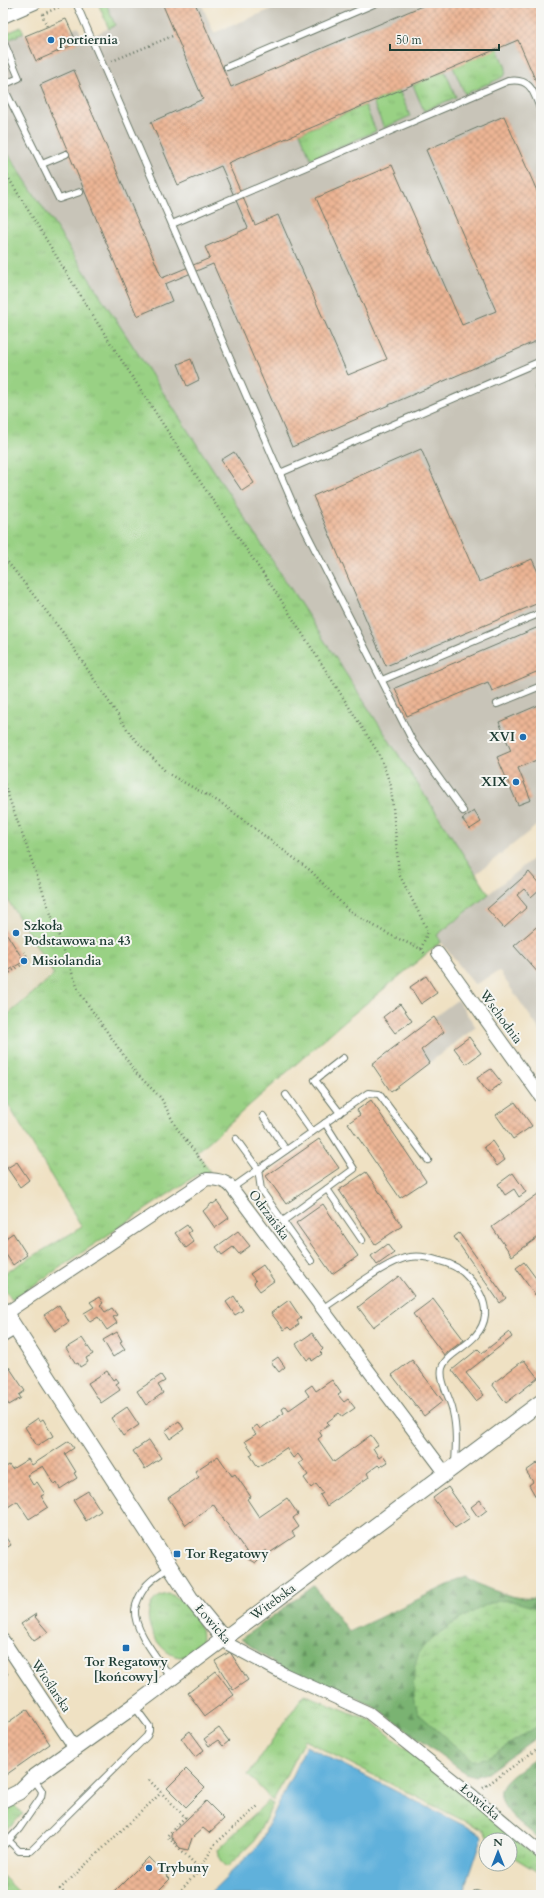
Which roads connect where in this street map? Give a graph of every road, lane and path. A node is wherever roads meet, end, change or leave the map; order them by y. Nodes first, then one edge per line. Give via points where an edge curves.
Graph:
1 (35, 3) edge
2 (76, 3) edge
3 (376, 3) edge
4 (42, 14) dead end
5 (3, 16) edge
6 (47, 27) dead end
7 (176, 35) dead end
8 (3, 40) edge
9 (102, 66) junction
10 (227, 67) dead end
11 (3, 85) edge
12 (541, 111) edge
13 (66, 154) dead end
14 (42, 164) junction
15 (3, 169) edge
16 (80, 192) dead end
17 (172, 224) junction
18 (541, 361) edge
19 (280, 473) junction
20 (3, 556) edge
21 (541, 613) edge
22 (382, 680) junction
23 (541, 686) edge
24 (497, 704) dead end
25 (3, 781) edge
26 (463, 812) dead end
27 (421, 950) junction
28 (24, 952) dead end
29 (433, 956) joint
30 (3, 977) edge
31 (343, 1058) dead end
32 (286, 1095) dead end
33 (541, 1098) edge
34 (340, 1113) junction
35 (263, 1116) dead end
36 (325, 1123) junction
37 (312, 1132) junction
38 (236, 1139) dead end
39 (286, 1150) junction
40 (428, 1160) dead end
41 (258, 1169) junction
42 (215, 1179) junction
43 (232, 1188) junction
44 (327, 1189) junction
45 (283, 1221) junction
46 (362, 1240) dead end
47 (311, 1260) dead end
48 (322, 1309) junction
49 (4, 1311) edge
50 (9, 1332) edge
51 (541, 1402) edge
52 (450, 1471) junction
53 (170, 1566) junction
54 (223, 1638) junction
55 (3, 1640) edge
56 (171, 1678) junction
57 (134, 1706) junction
58 (541, 1746) edge
59 (75, 1748) junction
60 (33, 1778) junction
61 (149, 1780) dead end
62 (161, 1792) junction
63 (473, 1796) junction
64 (3, 1800) edge
65 (258, 1806) dead end
66 (8, 1840) junction
67 (3, 1846) edge
68 (541, 1853) edge
69 (200, 1869) junction
70 (66, 1895) edge
71 (176, 1895) edge

1 - 5 street
2 - 9 lane
3 - 10 lane
4 - 6 path
7 - 9 path
8 - 11 lane via 19,78
9 - 17 lane
11 - 14 lane
12 - 17 lane via 530,86 521,80 508,81
13 - 14 lane
14 - 16 lane via 59,199
15 - 27 path via 98,323 379,754 391,786 399,874 428,930
17 - 19 lane
18 - 19 lane
19 - 22 lane via 300,520
20 - 27 path via 64,634 131,735 167,773 221,804 311,871 348,910
21 - 22 lane
22 - 26 lane via 413,742
23 - 24 lane
25 - 42 path via 79,992 136,1073 161,1098 176,1127
27 - 29 path
28 - 30 path via 28,960
29 - 33 street, Wschodnia
31 - 34 lane via 315,1080
32 - 37 lane
34 - 36 lane
34 - 40 lane via 368,1093 379,1094
35 - 39 lane
36 - 37 lane
36 - 44 lane via 354,1169
37 - 39 lane
38 - 41 lane
39 - 41 lane
41 - 43 lane
41 - 45 lane via 261,1190
42 - 43 street, Odrzańska via 225,1182
42 - 49 street via 207,1179
43 - 48 street, Odrzańska
44 - 45 lane
44 - 46 lane
45 - 47 lane
48 - 52 street, Odrzańska
48 - 52 lane via 393,1262 410,1257 431,1258 450,1263 462,1270 475,1285 484,1304 485,1315 481,1328 442,1368 442,1380 456,1434
49 - 50 street, Łowicka
50 - 53 street, Łowicka
51 - 52 street, Witebska
52 - 54 street, Witebska
53 - 54 street, Łowicka via 191,1599
53 - 56 lane via 146,1586 135,1609 135,1617 139,1629
54 - 56 street, Witebska
54 - 63 street, Łowicka via 230,1645 284,1674 369,1713
55 - 59 street, Wioślarska
56 - 57 street, Witebska
57 - 59 street, Witebska
57 - 66 lane via 149,1726 146,1736 31,1851 19,1851
58 - 63 path
59 - 60 street, Witebska
60 - 64 street, Witebska via 19,1792
60 - 66 lane via 42,1791 41,1797 19,1829
61 - 62 path
62 - 69 path via 186,1818 167,1836
62 - 70 path via 60,1889
63 - 68 street, Łowicka
65 - 69 path via 215,1844
66 - 67 lane
69 - 71 path

